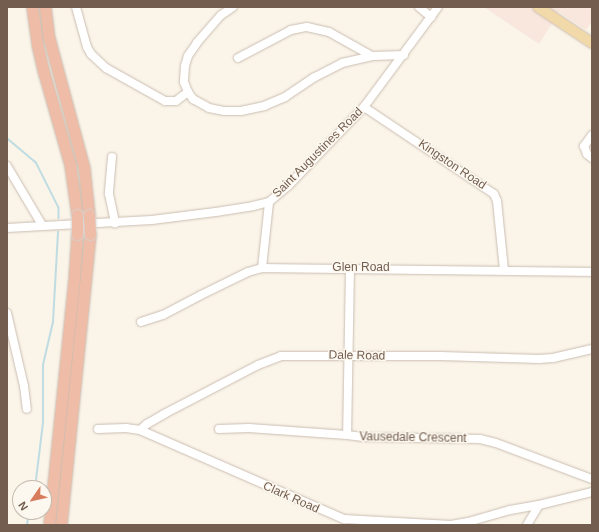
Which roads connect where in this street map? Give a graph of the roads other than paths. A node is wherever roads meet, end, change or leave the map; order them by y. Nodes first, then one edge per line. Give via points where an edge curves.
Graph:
1 (32, 7) edge
2 (45, 7) edge
3 (76, 7) edge
4 (217, 7) edge
5 (234, 7) edge
6 (419, 7) edge
7 (438, 7) edge
8 (538, 7) edge
9 (221, 15) junction
10 (431, 17) junction
11 (592, 43) edge
12 (404, 55) junction
13 (372, 56) junction
14 (238, 58) dead end
15 (188, 92) junction
16 (364, 107) junction
17 (592, 135) edge
18 (112, 157) dead end
19 (592, 158) edge
20 (7, 166) edge
21 (269, 202) junction
22 (115, 223) junction
23 (42, 225) junction
24 (7, 228) edge
25 (262, 268) junction
26 (350, 268) junction
27 (504, 270) junction
28 (592, 272) edge
29 (7, 313) edge
30 (142, 322) dead end
31 (592, 350) edge
32 (348, 355) junction
33 (26, 409) dead end
34 (98, 429) dead end
35 (219, 429) dead end
36 (140, 430) junction
37 (347, 435) junction
38 (592, 479) edge
39 (592, 492) edge
40 (540, 506) junction
41 (374, 523) edge
42 (49, 525) edge
43 (61, 525) edge
44 (431, 525) edge
45 (527, 525) edge

1 - 42 highway, bridge via 42,64 70,165 77,215 74,280
2 - 43 highway, bridge via 49,38 84,168 90,234
3 - 15 street via 88,47 106,68 165,101 176,101
4 - 9 street
5 - 9 street
6 - 10 street
7 - 10 street, Saint Augustines Road
8 - 11 main road
9 - 15 street via 188,56 184,82
10 - 12 street, Saint Augustines Road
12 - 13 street
12 - 16 street, Saint Augustines Road
13 - 14 street via 329,32 307,27 291,30
13 - 15 street via 336,66 315,76 280,100 253,109 225,111 209,108 193,99
16 - 21 street, Saint Augustines Road via 289,185
16 - 27 street, Kingston Road via 494,194 497,201
17 - 19 street via 584,146
18 - 22 street via 109,194
20 - 23 street
21 - 22 street, Saint Augustines Road via 216,212
21 - 25 street
22 - 23 street, Saint Augustines Road
23 - 24 street, Saint Augustines Road
25 - 26 street, Glen Road
25 - 30 street, Glen Road via 214,288 163,315
26 - 27 street, Glen Road
26 - 32 street, Vausedale Crescent
27 - 28 street, Glen Road
29 - 33 street via 24,386
31 - 32 street, Dale Road via 539,359
32 - 36 street, Dale Road via 292,355 274,358 164,414
32 - 37 street, Vausedale Crescent
34 - 36 street, Clark Road
35 - 37 street via 249,428
36 - 41 street, Clark Road via 337,517
37 - 38 street, Vausedale Crescent via 480,439
39 - 40 street, Clark Road
40 - 44 street, Clark Road via 510,510 461,524
40 - 45 street
41 - 44 street, Clark Road

